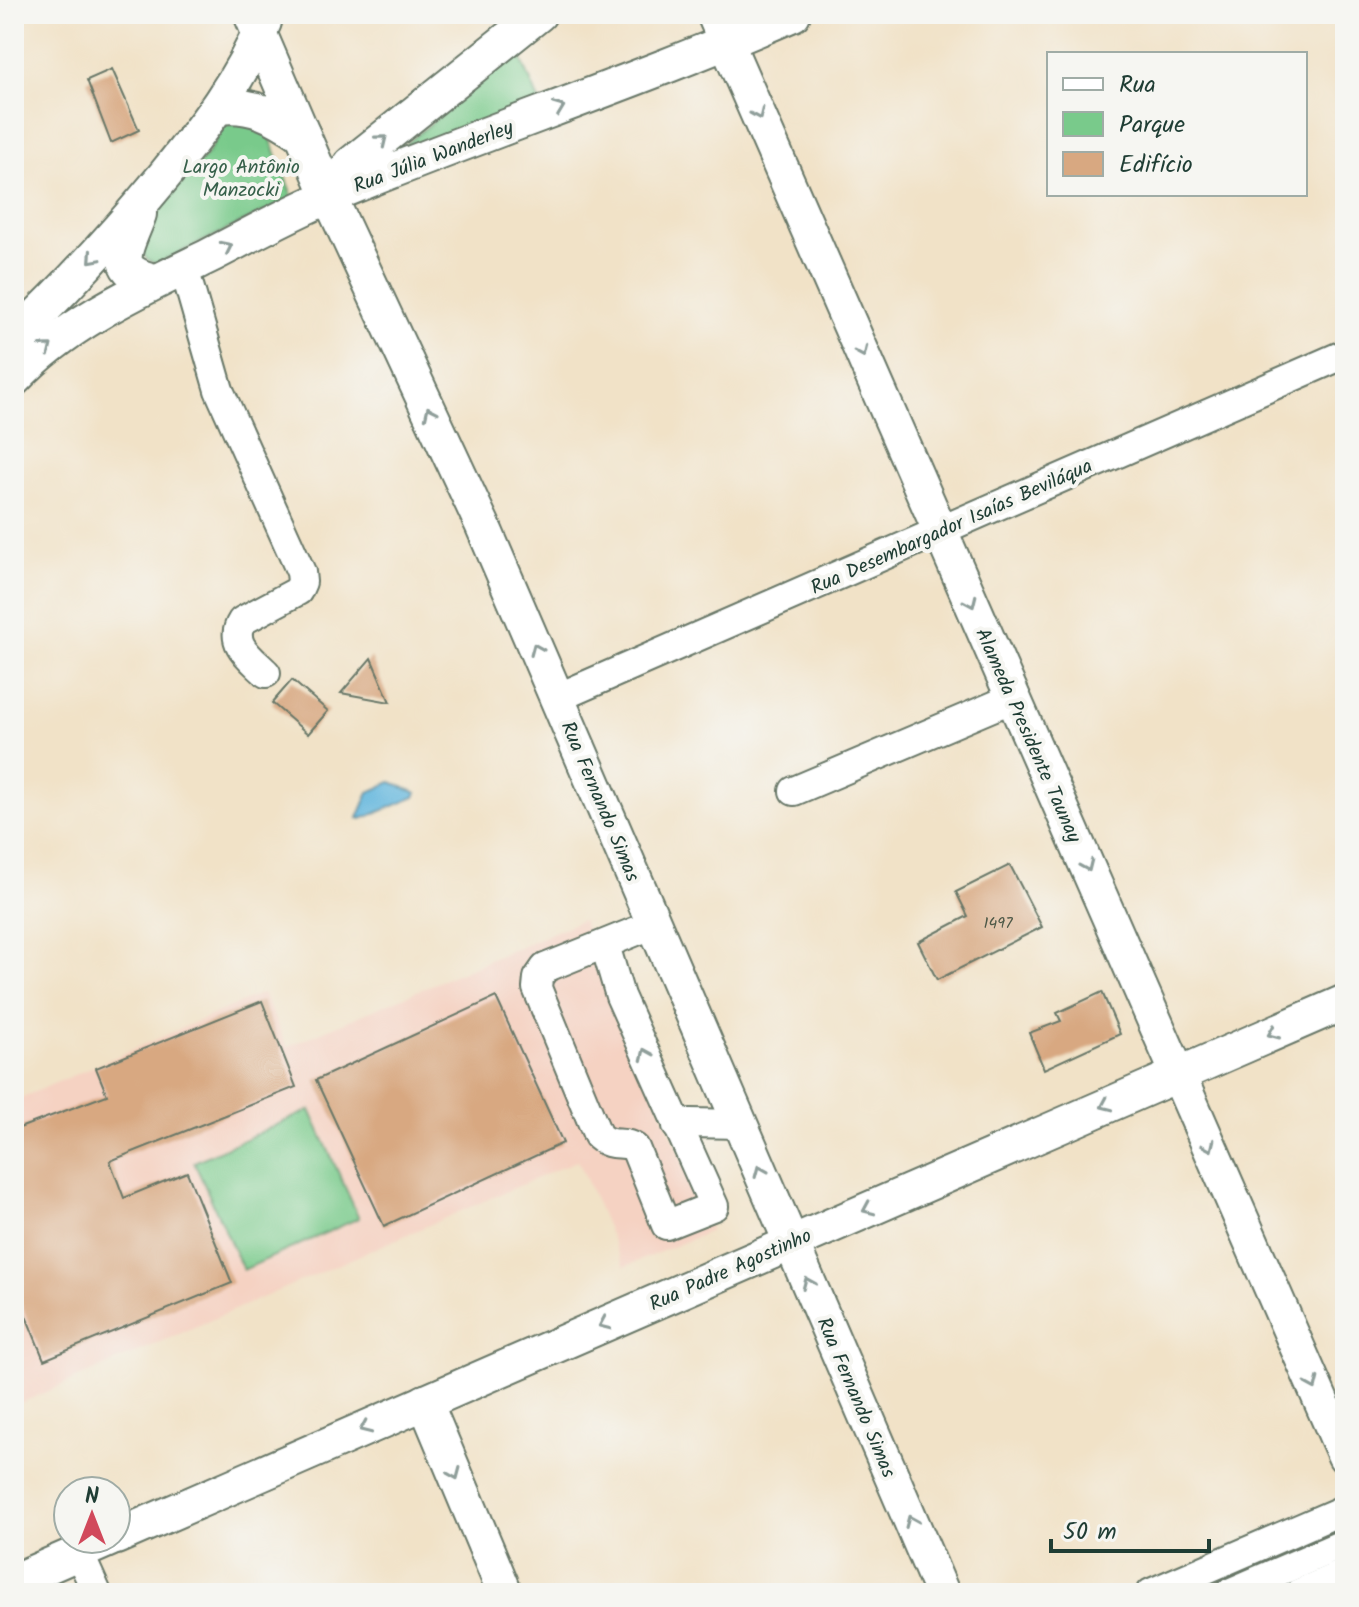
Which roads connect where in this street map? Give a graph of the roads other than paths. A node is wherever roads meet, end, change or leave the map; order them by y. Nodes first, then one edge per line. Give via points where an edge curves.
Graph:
1 (539, 14) edge
2 (793, 14) edge
3 (260, 21) edge
4 (721, 28) edge
5 (219, 107) junction
6 (303, 135) junction
7 (329, 196) junction
8 (142, 202) junction
9 (169, 275) junction
10 (14, 338) edge
11 (1345, 354) edge
12 (14, 379) edge
13 (940, 531) junction
14 (266, 673) dead end
15 (557, 698) junction
16 (1013, 698) junction
17 (794, 791) dead end
18 (654, 924) junction
19 (605, 945) junction
20 (1345, 1002) edge
21 (1178, 1074) junction
22 (740, 1124) junction
23 (677, 1126) junction
24 (791, 1243) junction
25 (425, 1402) junction
26 (1345, 1456) edge
27 (1345, 1509) edge
28 (132, 1530) edge
29 (1345, 1543) edge
30 (74, 1555) edge
31 (80, 1555) edge
32 (1345, 1573) edge
33 (14, 1581) edge
34 (97, 1593) edge
35 (505, 1593) edge
36 (942, 1593) edge
37 (1151, 1593) edge
38 (1229, 1593) edge
39 (1299, 1593) edge

7 -> 1 main road via 351,164
2 - 4 main road, Rua Júlia Wanderley
3 - 5 main road
3 - 6 main road, Rua Fernando Simas
7 -> 4 main road, Rua Júlia Wanderley
4 -> 13 main road, Alameda Presidente Taunay
5 - 6 main road via 263,111
5 - 8 main road
6 - 7 main road, Rua Fernando Simas
9 -> 7 main road, Rua Júlia Wanderley
15 -> 7 main road, Rua Fernando Simas
8 - 9 main road via 125,259 127,269 135,277
8 -> 10 main road
12 -> 9 main road, Rua Júlia Wanderley via 43,350
9 - 14 street via 301,572 298,591 236,629 242,649
11 - 13 street, Rua Desembargador Isaías Beviláqua
13 - 15 street, Rua Desembargador Isaías Beviláqua
13 -> 16 main road, Alameda Presidente Taunay
15 - 18 main road, Rua Fernando Simas
16 - 17 street
16 -> 21 main road, Alameda Presidente Taunay
18 - 19 street
18 - 22 main road, Rua Fernando Simas
23 -> 19 street via 620,996
19 - 23 street via 545,968 537,988 598,1136 606,1143 635,1148 666,1225 714,1206
20 -> 21 main road, Rua Padre Agostinho
21 -> 24 main road, Rua Padre Agostinho
21 -> 26 main road, Alameda Presidente Taunay
22 - 23 street
24 -> 22 main road, Rua Fernando Simas
24 -> 25 main road, Rua Padre Agostinho
36 -> 24 main road, Rua Fernando Simas
25 -> 28 main road, Rua Padre Agostinho
25 -> 35 main road
27 - 37 street
29 - 38 street
30 - 33 main road
31 - 34 street
32 - 39 street

